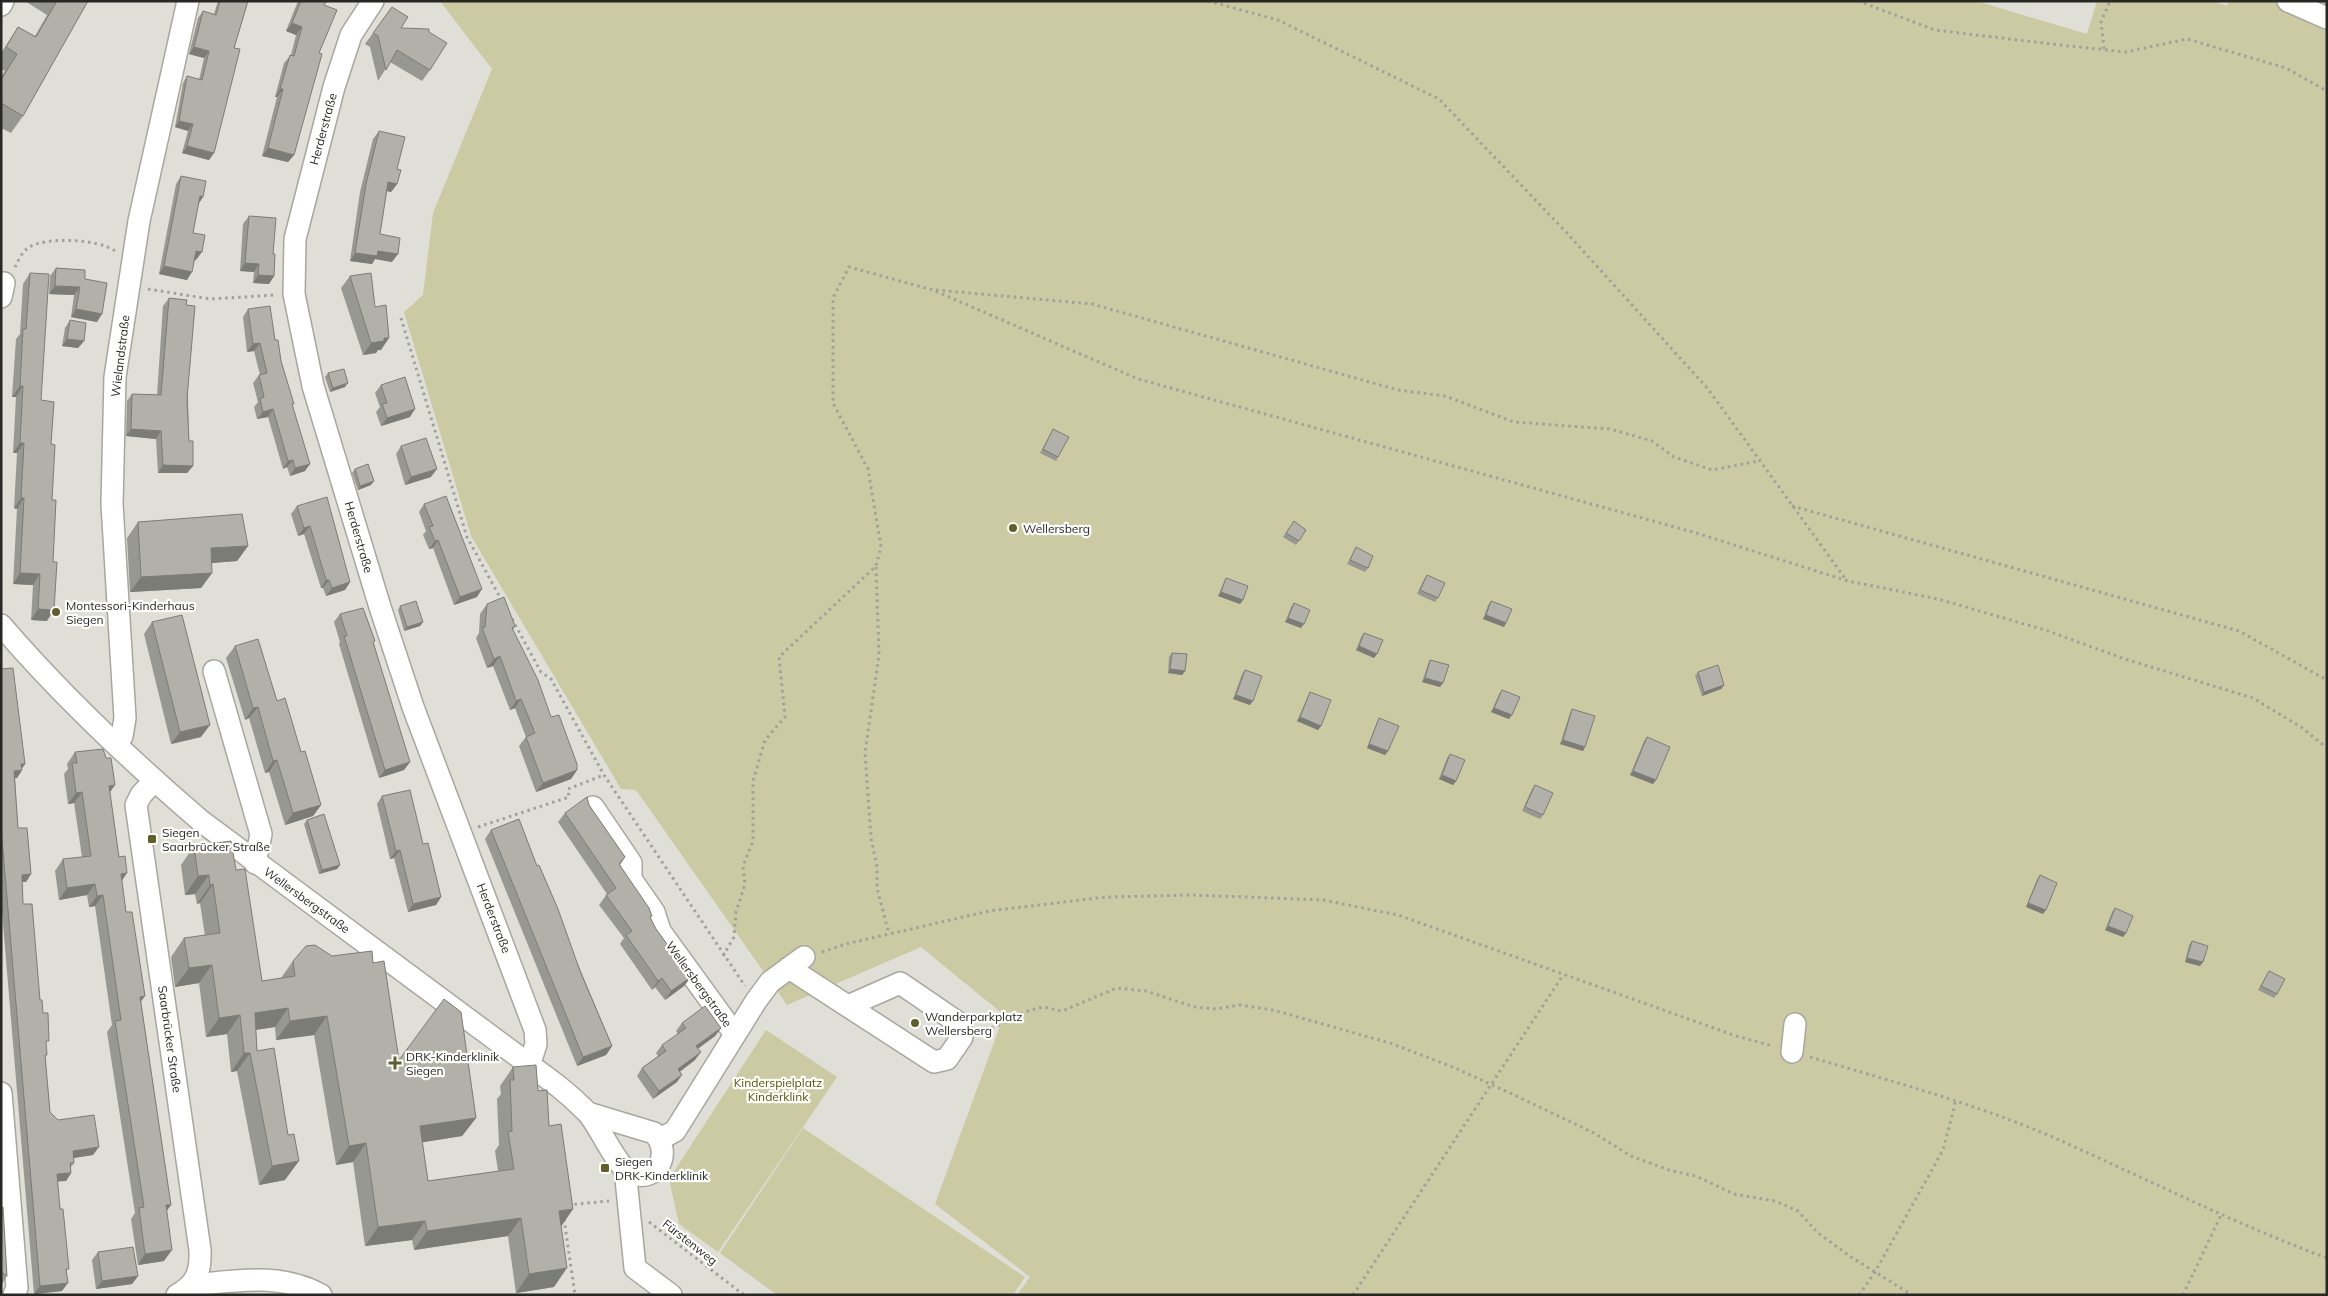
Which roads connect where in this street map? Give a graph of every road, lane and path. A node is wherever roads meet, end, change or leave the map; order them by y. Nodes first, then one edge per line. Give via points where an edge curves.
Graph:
1 (3, 1) edge
2 (188, 1) edge
3 (373, 1) edge
4 (1208, 1) edge
5 (1858, 1) edge
6 (2110, 1) edge
7 (2289, 2) edge
8 (1, 5) edge
9 (2327, 18) edge
10 (2104, 49) junction
11 (2327, 91) edge
12 (120, 255) dead end
13 (129, 286) junction
14 (3, 290) edge
15 (933, 290) junction
16 (294, 294) junction
17 (401, 318) dead end
18 (1759, 461) junction
19 (1792, 506) junction
20 (876, 566) junction
21 (1848, 581) junction
22 (504, 604) edge
23 (508, 613) edge
24 (1, 625) edge
25 (214, 671) dead end
26 (2327, 680) edge
27 (117, 745) junction
28 (2327, 748) edge
29 (604, 775) junction
30 (154, 781) junction
31 (593, 807) edge
32 (461, 833) junction
33 (255, 863) junction
34 (889, 934) junction
35 (723, 956) junction
36 (797, 962) junction
37 (1563, 975) junction
38 (756, 1001) junction
39 (848, 1006) junction
40 (1795, 1024) dead end
41 (734, 1033) junction
42 (962, 1037) junction
43 (1792, 1052) junction
44 (530, 1063) junction
45 (1490, 1085) junction
46 (1, 1093) edge
47 (1956, 1100) junction
48 (588, 1113) junction
49 (660, 1139) junction
50 (625, 1169) junction
51 (620, 1200) junction
52 (562, 1206) edge
53 (564, 1215) edge
54 (2221, 1215) junction
55 (2327, 1258) edge
56 (1875, 1272) junction
57 (277, 1287) edge
58 (184, 1290) edge
59 (575, 1293) edge
60 (14, 1295) edge
61 (321, 1295) edge
62 (579, 1295) edge
63 (671, 1295) edge
64 (744, 1295) edge
65 (1353, 1295) edge
66 (1859, 1295) edge
67 (1912, 1295) edge
68 (2183, 1295) edge

1 - 8 street
2 - 13 street, Wielandstraße via 141,212
3 - 16 street, Herderstraße via 350,35 334,87 295,239
4 - 18 path via 1278,20 1439,99 1566,232 1708,389
5 - 10 path via 1935,30
6 - 10 path via 2100,22
7 - 9 street
10 - 11 path via 2126,52 2187,40 2286,68
12 - 14 path via 106,244 40,242 26,248
13 - 16 path via 210,299
13 - 27 street, Wielandstraße via 115,376 112,504 125,718
15 - 18 path via 1092,304 1398,390 1445,396 1514,422 1610,429 1652,441 1674,457 1712,470
15 - 20 path via 849,267 834,298 833,403 868,469 881,547
15 - 21 path via 1138,379 1684,530
16 - 32 street, Herderstraße via 313,386 380,607 413,707
17 - 22 path via 467,537
18 - 19 path
19 - 21 path
19 - 26 path via 2239,631
20 - 34 path via 879,655 865,753 877,888
20 - 35 path via 780,658 785,717 765,740 753,781 753,841 743,866 745,884 736,912 734,937
21 - 28 path via 1938,598 2253,698 2301,726
23 - 29 path via 541,672 551,679
24 - 27 street, Wellersbergstraße via 46,677
25 - 33 street via 261,834
27 - 30 street, Wellersbergstraße
29 - 32 path via 568,789 569,796
29 - 35 path
30 - 33 street, Wellersbergstraße
30 - 58 street, Saarbrücker Straße via 136,805 200,1250 198,1276
31 - 41 street, Wellersbergstraße via 631,863 630,879 654,912 660,931
32 - 44 street, Herderstraße via 535,1030 536,1044
33 - 44 street, Wellersbergstraße
34 - 36 path via 846,944
34 - 37 path via 989,911 1106,897 1192,895 1323,900 1398,915
35 - 38 path
36 - 38 street, Wellersbergstraße via 770,982
36 - 39 street
37 - 43 path via 1736,1036
37 - 45 path
38 - 41 street, Wellersbergstraße
39 - 42 street via 934,1062 947,1059
39 - 42 street via 900,983 960,1024
40 - 43 street
41 - 49 street, Wellersbergstraße via 675,1132
42 - 45 path via 998,1026 1024,1012 1044,1007 1062,1011 1117,988 1216,1010 1240,1005 1273,1010 1390,1043
43 - 47 path
44 - 48 street, Wellersbergstraße
45 - 56 path via 1594,1133 1632,1156 1696,1176 1734,1194 1775,1201 1798,1212 1818,1233
45 - 65 path
46 - 60 street via 18,1288
47 - 54 path via 2056,1139
47 - 56 path via 1943,1150
48 - 49 street, Wellersbergstraße via 647,1130
48 - 50 street, Wellersbergstraße
49 - 50 street via 664,1151 653,1172 638,1175
50 - 51 street
51 - 52 path
51 - 63 street via 635,1268
51 - 64 path, Fürstenweg
53 - 59 path
54 - 55 path
54 - 68 path
56 - 66 path
56 - 67 path
57 - 58 street via 245,1279
57 - 61 street via 295,1282
59 - 62 path

